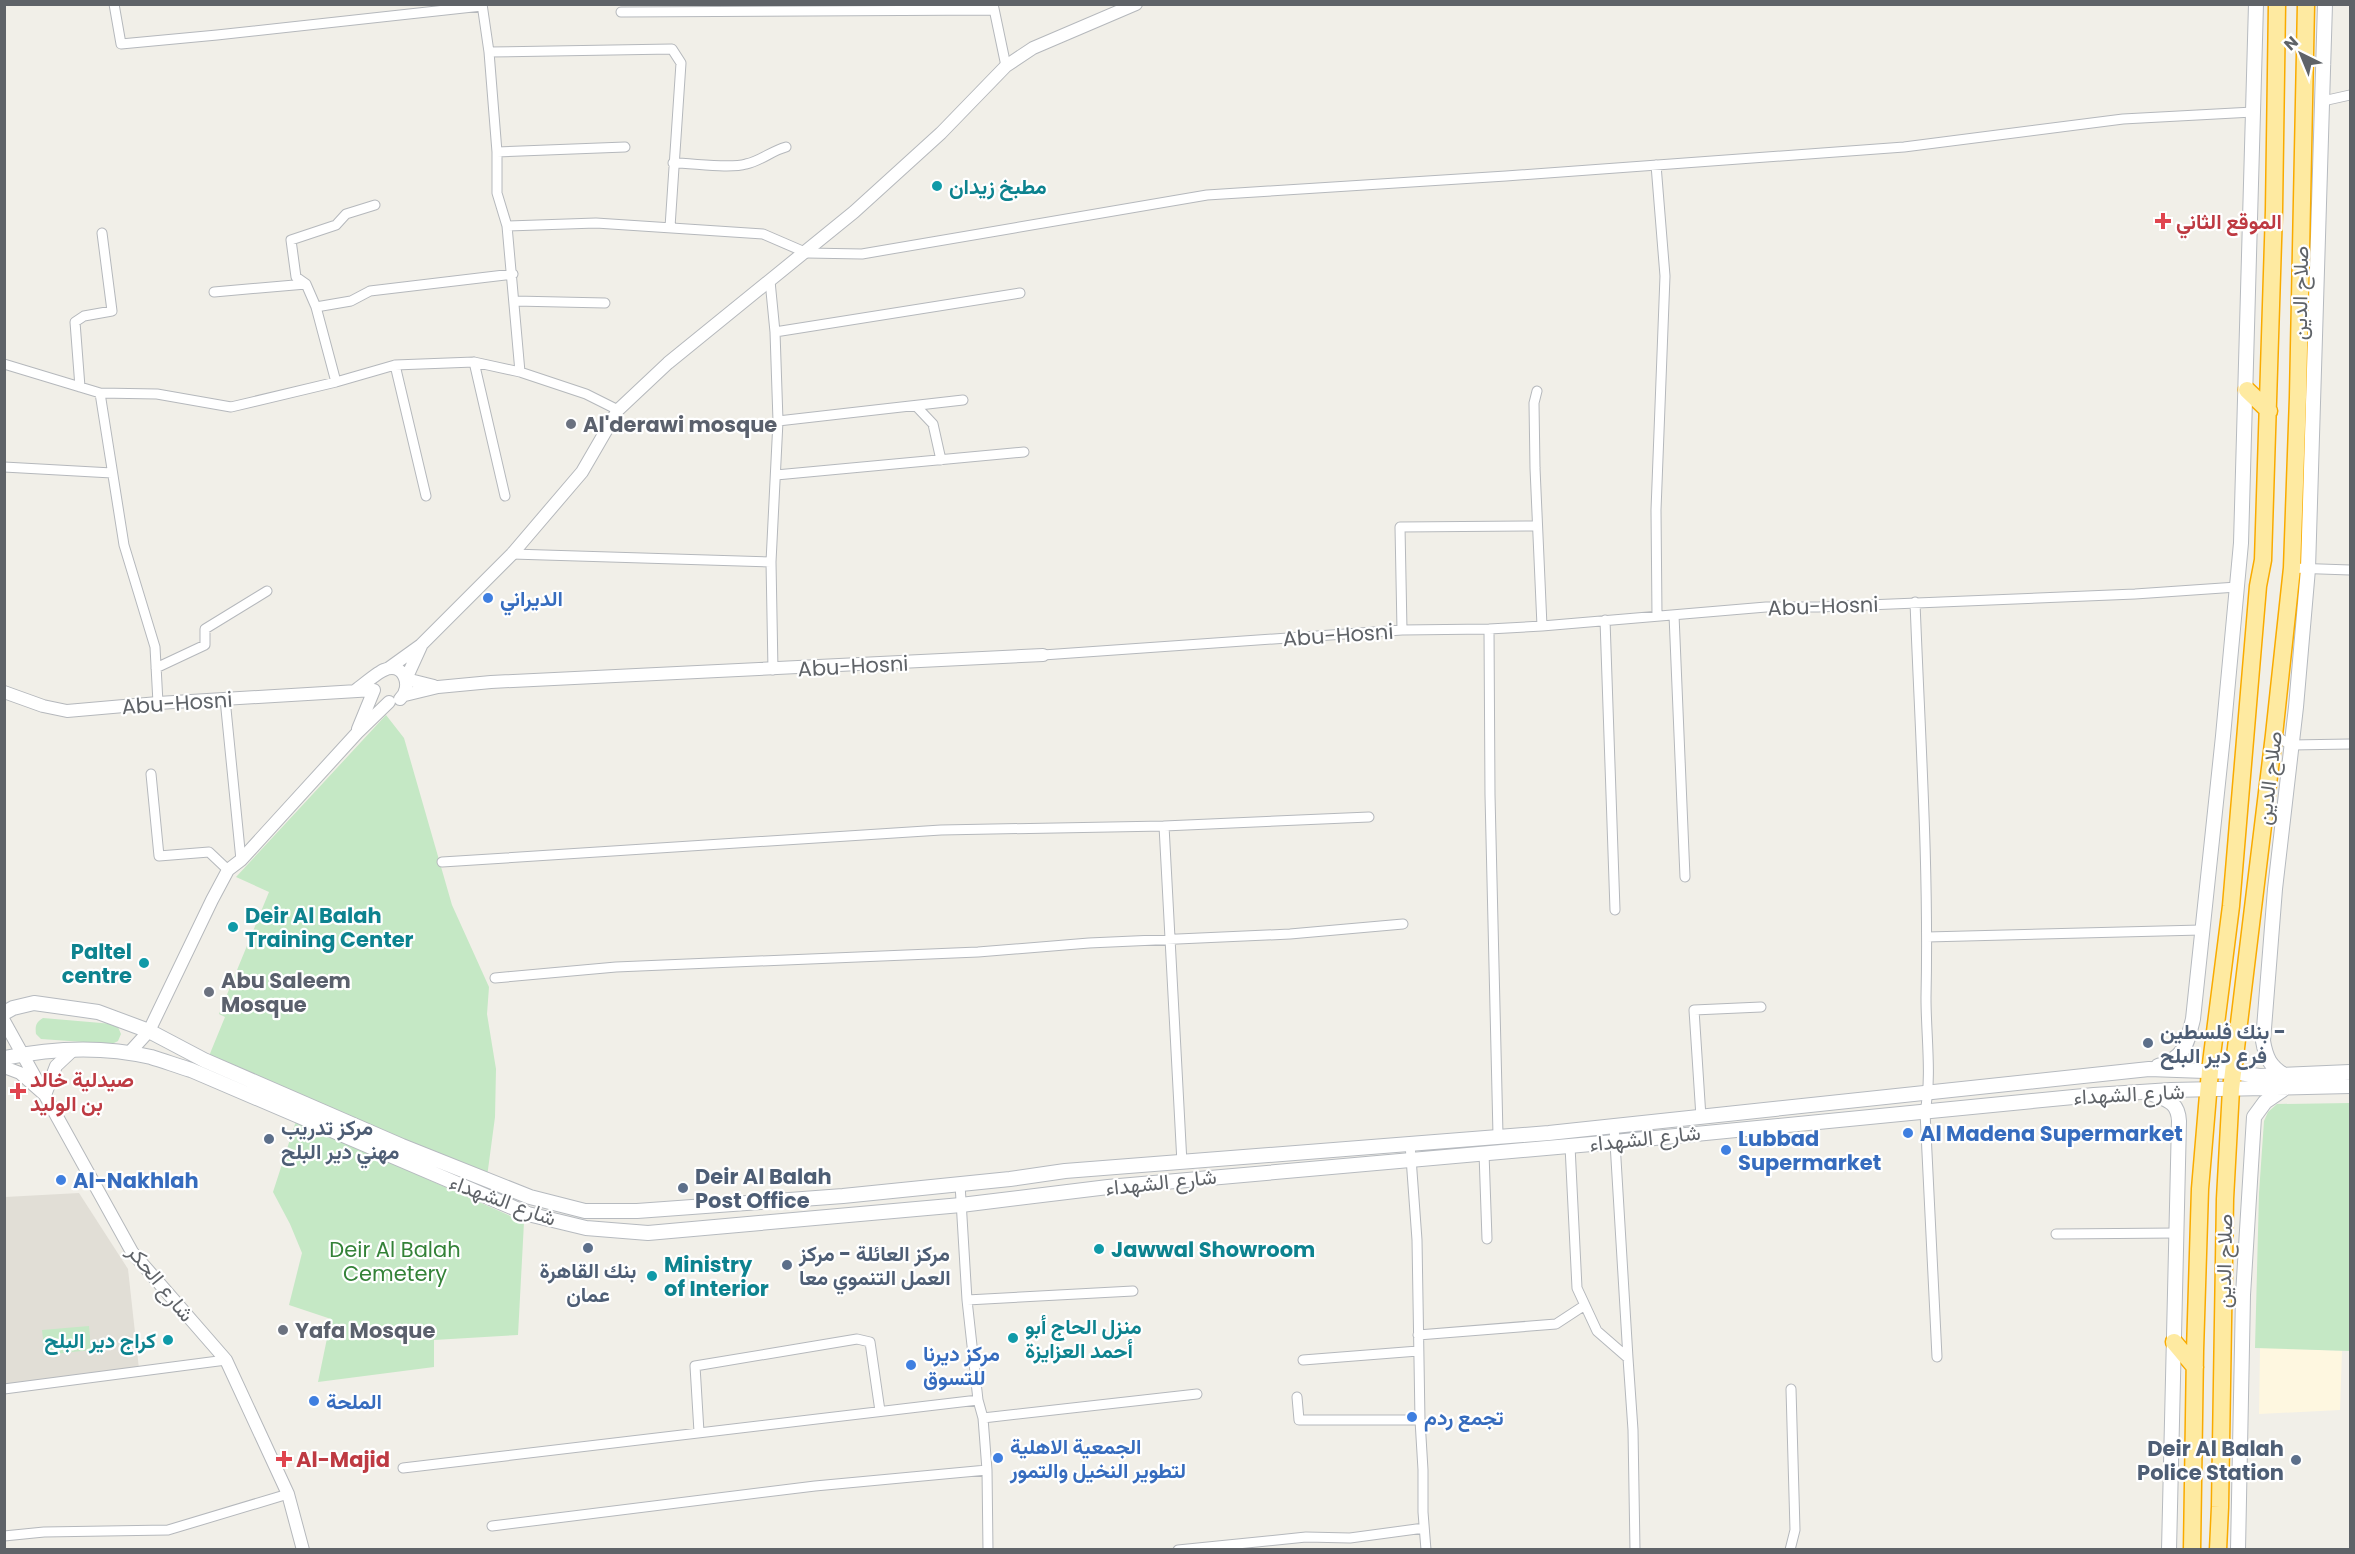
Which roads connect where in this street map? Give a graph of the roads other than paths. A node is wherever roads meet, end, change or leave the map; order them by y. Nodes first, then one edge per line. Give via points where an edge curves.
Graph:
1 (114, 4) edge
2 (1136, 4) edge
3 (2256, 4) edge
4 (2277, 4) edge
5 (2306, 4) edge
6 (2325, 4) edge
7 (482, 5) edge
8 (994, 7) edge
9 (621, 12) dead end
10 (489, 52) junction
11 (1006, 66) junction
12 (2350, 95) edge
13 (2323, 101) junction
14 (2253, 112) junction
15 (625, 147) dead end
16 (786, 147) dead end
17 (498, 152) junction
18 (673, 163) junction
19 (1656, 165) junction
20 (375, 206) dead end
21 (507, 226) junction
22 (670, 227) junction
23 (102, 233) dead end
24 (807, 253) junction
25 (513, 274) junction
26 (770, 281) junction
27 (306, 284) junction
28 (214, 292) dead end
29 (1020, 292) dead end
30 (515, 301) junction
31 (605, 303) dead end
32 (316, 306) junction
33 (775, 332) junction
34 (474, 362) junction
35 (4, 364) edge
36 (395, 365) junction
37 (519, 372) junction
38 (336, 382) junction
39 (80, 387) junction
40 (2247, 390) junction
41 (1537, 391) dead end
42 (100, 393) junction
43 (963, 400) dead end
44 (916, 406) junction
45 (618, 410) junction
46 (2269, 411) junction
47 (778, 421) junction
48 (1024, 452) dead end
49 (941, 460) junction
50 (4, 467) edge
51 (112, 473) junction
52 (776, 475) junction
53 (426, 496) dead end
54 (505, 496) dead end
55 (1537, 526) junction
56 (512, 554) junction
57 (771, 562) junction
58 (2300, 568) junction
59 (2350, 570) edge
60 (2237, 587) junction
61 (267, 591) dead end
62 (1915, 602) junction
63 (1674, 615) junction
64 (1657, 616) junction
65 (1605, 620) junction
66 (1542, 626) junction
67 (1489, 629) junction
68 (1402, 630) junction
69 (422, 645) junction
70 (1042, 655) joint
71 (156, 668) junction
72 (389, 668) junction
73 (773, 670) junction
74 (376, 677) junction
75 (406, 679) junction
76 (438, 687) junction
77 (374, 690) junction
78 (4, 692) edge
79 (353, 692) junction
80 (405, 695) junction
81 (225, 699) junction
82 (389, 702) junction
83 (158, 703) junction
84 (357, 733) junction
85 (2274, 735) junction
86 (2350, 744) edge
87 (2291, 745) junction
88 (151, 774) dead end
89 (1369, 817) dead end
90 (1164, 826) junction
91 (241, 860) junction
92 (442, 862) dead end
93 (228, 870) junction
94 (1685, 877) dead end
95 (1615, 910) dead end
96 (1403, 924) dead end
97 (2201, 930) junction
98 (1927, 938) junction
99 (1170, 939) junction
100 (495, 978) dead end
101 (1761, 1007) dead end
102 (4, 1013) edge
103 (4, 1021) edge
104 (149, 1031) junction
105 (72, 1051) junction
106 (129, 1053) junction
107 (23, 1054) junction
108 (4, 1058) edge
109 (4, 1067) edge
110 (2149, 1069) junction
111 (2210, 1071) junction
112 (2233, 1072) junction
113 (2350, 1072) edge
114 (2286, 1081) junction
115 (2350, 1086) edge
116 (2209, 1089) junction
117 (2231, 1089) junction
118 (2146, 1091) junction
119 (1928, 1094) junction
120 (45, 1095) junction
121 (1925, 1112) junction
122 (1701, 1117) junction
123 (1614, 1126) junction
124 (1498, 1136) junction
125 (1614, 1142) junction
126 (1410, 1144) junction
127 (1570, 1146) junction
128 (1484, 1153) junction
129 (1410, 1160) junction
130 (1182, 1162) junction
131 (960, 1184) junction
132 (961, 1204) junction
133 (2177, 1233) junction
134 (2056, 1234) dead end
135 (1487, 1239) dead end
136 (1132, 1291) dead end
137 (967, 1300) junction
138 (1585, 1305) junction
139 (1418, 1335) junction
140 (2174, 1342) junction
141 (1418, 1352) junction
142 (1937, 1356) dead end
143 (1628, 1358) junction
144 (226, 1360) junction
145 (1304, 1360) dead end
146 (2195, 1367) junction
147 (4, 1389) edge
148 (1791, 1389) dead end
149 (1197, 1394) dead end
150 (1297, 1397) dead end
151 (978, 1400) junction
152 (880, 1412) junction
153 (983, 1418) junction
154 (1420, 1420) junction
155 (699, 1432) junction
156 (403, 1468) dead end
157 (987, 1470) junction
158 (288, 1494) junction
159 (492, 1526) dead end
160 (1424, 1528) junction
161 (4, 1536) edge
162 (303, 1550) edge
163 (988, 1550) edge
164 (1178, 1550) edge
165 (1426, 1550) edge
166 (1635, 1550) edge
167 (1790, 1550) edge
168 (2169, 1550) edge
169 (2192, 1550) edge
170 (2218, 1550) edge
171 (2238, 1550) edge

1 - 7 street via 121,44
2 - 11 street via 1033,48
3 - 14 main road
4 - 46 highway, صلاح الدين
5 - 58 highway, صلاح الدين via 2298,397
6 - 13 main road
7 - 10 street
8 - 9 street
8 - 11 street
10 - 17 street
10 - 18 street via 672,49 681,63
11 - 24 street via 941,133
12 - 13 street
13 - 58 main road
14 - 19 street via 2123,119 1904,147
14 - 40 main road
15 - 17 street
16 - 18 street via 743,165
17 - 21 street via 497,193
18 - 22 street
19 - 24 street via 1207,195 862,254
19 - 64 street via 1665,276 1656,510
20 - 27 street via 346,214 336,225 291,240 296,277
21 - 22 street via 596,223
21 - 25 street
22 - 24 street via 763,234
23 - 39 street via 112,311 84,316 75,322
24 - 26 street
25 - 30 street
25 - 32 street via 370,291 351,301
26 - 33 street
26 - 45 street via 668,363
27 - 28 street
27 - 32 street
29 - 33 street
30 - 31 street
30 - 37 street
32 - 38 street
33 - 47 street
34 - 36 street
34 - 37 street
34 - 54 street
35 - 39 street
36 - 38 street
36 - 53 street
37 - 45 street via 586,394
38 - 42 street via 231,407 157,394
39 - 42 street
40 - 46 highway
40 - 60 main road
41 - 55 street
42 - 51 street
43 - 44 street
44 - 47 street
44 - 49 street via 933,424
45 - 56 street via 582,472
46 - 111 highway, صلاح الدين via 2263,560 2231,906
47 - 52 street
48 - 49 street
49 - 52 street
50 - 51 street
51 - 71 street via 124,545 155,647
52 - 57 street
55 - 66 street
55 - 68 street via 1400,527
56 - 57 street
56 - 69 street
57 - 73 street
58 - 59 street
58 - 85 highway, صلاح الدين
58 - 87 main road
60 - 62 street, Abu-Hosni
60 - 97 main road
61 - 71 street via 204,629 205,645
62 - 63 street, Abu-Hosni via 1766,607
62 - 98 street
63 - 64 street, Abu-Hosni
63 - 94 street
64 - 65 street, Abu-Hosni
65 - 66 street, Abu-Hosni
65 - 95 street
66 - 67 street, Abu-Hosni
67 - 68 street, Abu-Hosni
67 - 124 street
68 - 70 street, Abu-Hosni
69 - 72 street
69 - 75 street
70 - 73 street, Abu-Hosni
71 - 83 street
72 - 74 street, Abu-Hosni
72 - 75 street, Abu-Hosni via 399,670
73 - 76 street, Abu-Hosni
74 - 77 street
74 - 79 street, Abu-Hosni
75 - 76 street, Abu-Hosni
75 - 80 street
76 - 80 street, Abu-Hosni
77 - 79 street, Abu-Hosni
77 - 82 street via 379,698
77 - 84 street
78 - 83 street, Abu-Hosni via 68,711
79 - 81 street, Abu-Hosni
80 - 82 street, Abu-Hosni
81 - 83 street, Abu-Hosni
81 - 91 street
82 - 84 street
84 - 91 street
85 - 87 street
85 - 112 highway, صلاح الدين
86 - 87 street
87 - 114 main road via 2263,1041 2268,1061
88 - 93 street via 159,856 209,852
89 - 90 street
90 - 92 street via 941,830
90 - 99 street
91 - 93 street
93 - 104 street
96 - 99 street
97 - 98 street
97 - 110 main road via 2198,988 2187,1044 2171,1062
98 - 119 street
99 - 100 street via 875,957 616,967
99 - 130 street
101 - 122 street via 1694,1010
102 - 104 main road, شارع الشهداء via 34,1003 98,1012
103 - 107 street, شارع الحكر
104 - 106 street
104 - 131 main road, شارع الشهداء via 204,1060 402,1146 530,1197 585,1211 736,1204
105 - 106 main road, شارع الشهداء
105 - 107 main road, شارع الشهداء
105 - 120 street via 56,1066
106 - 132 main road, شارع الشهداء via 191,1070 519,1210 586,1228 648,1233
107 - 108 main road, شارع الشهداء
107 - 120 street, شارع الحكر
109 - 120 street via 20,1073
110 - 111 main road, شارع الشهداء
110 - 119 main road, شارع الشهداء
111 - 112 main road, شارع الشهداء
111 - 116 highway, صلاح الدين
112 - 114 main road, شارع الشهداء
112 - 117 highway, صلاح الدين
113 - 114 main road
114 - 115 main road, شارع الشهداء
114 - 117 main road, شارع الشهداء
114 - 171 main road via 2254,1117 2243,1285
116 - 117 main road, شارع الشهداء
116 - 118 main road, شارع الشهداء
116 - 146 highway, صلاح الدين via 2200,1189
117 - 170 highway, صلاح الدين
118 - 121 main road, شارع الشهداء
118 - 133 main road via 2173,1104 2179,1112
119 - 121 street
119 - 122 main road, شارع الشهداء
120 - 144 street, شارع الحكر via 132,1252
121 - 125 main road, شارع الشهداء
121 - 142 street
122 - 123 main road, شارع الشهداء
123 - 124 main road, شارع الشهداء
123 - 125 street
124 - 126 main road, شارع الشهداء
125 - 127 main road, شارع الشهداء
125 - 143 street
126 - 129 street
126 - 130 main road, شارع الشهداء
127 - 128 main road, شارع الشهداء
127 - 138 street via 1577,1288
128 - 129 main road, شارع الشهداء
128 - 135 street
129 - 132 main road, شارع الشهداء
129 - 139 street via 1417,1240
130 - 131 main road, شارع الشهداء
131 - 132 street
132 - 137 street
133 - 134 street
133 - 140 main road
136 - 137 street
137 - 151 street
138 - 139 street via 1556,1324
138 - 143 street via 1597,1331
139 - 141 street
140 - 146 highway
140 - 168 main road
141 - 145 street
141 - 154 street
143 - 166 street
144 - 147 street
144 - 158 street, شارع الحكر
146 - 169 highway, صلاح الدين
148 - 167 street via 1795,1530
149 - 153 street
150 - 154 street via 1299,1420
151 - 152 street
151 - 153 street
152 - 155 street
152 - 155 street via 870,1342 857,1339 695,1366
153 - 157 street
154 - 160 street
155 - 156 street
157 - 159 street via 815,1486
157 - 163 street
158 - 161 street via 168,1530
158 - 162 street, شارع الحكر
160 - 164 street via 1350,1538 1306,1537
160 - 165 street

